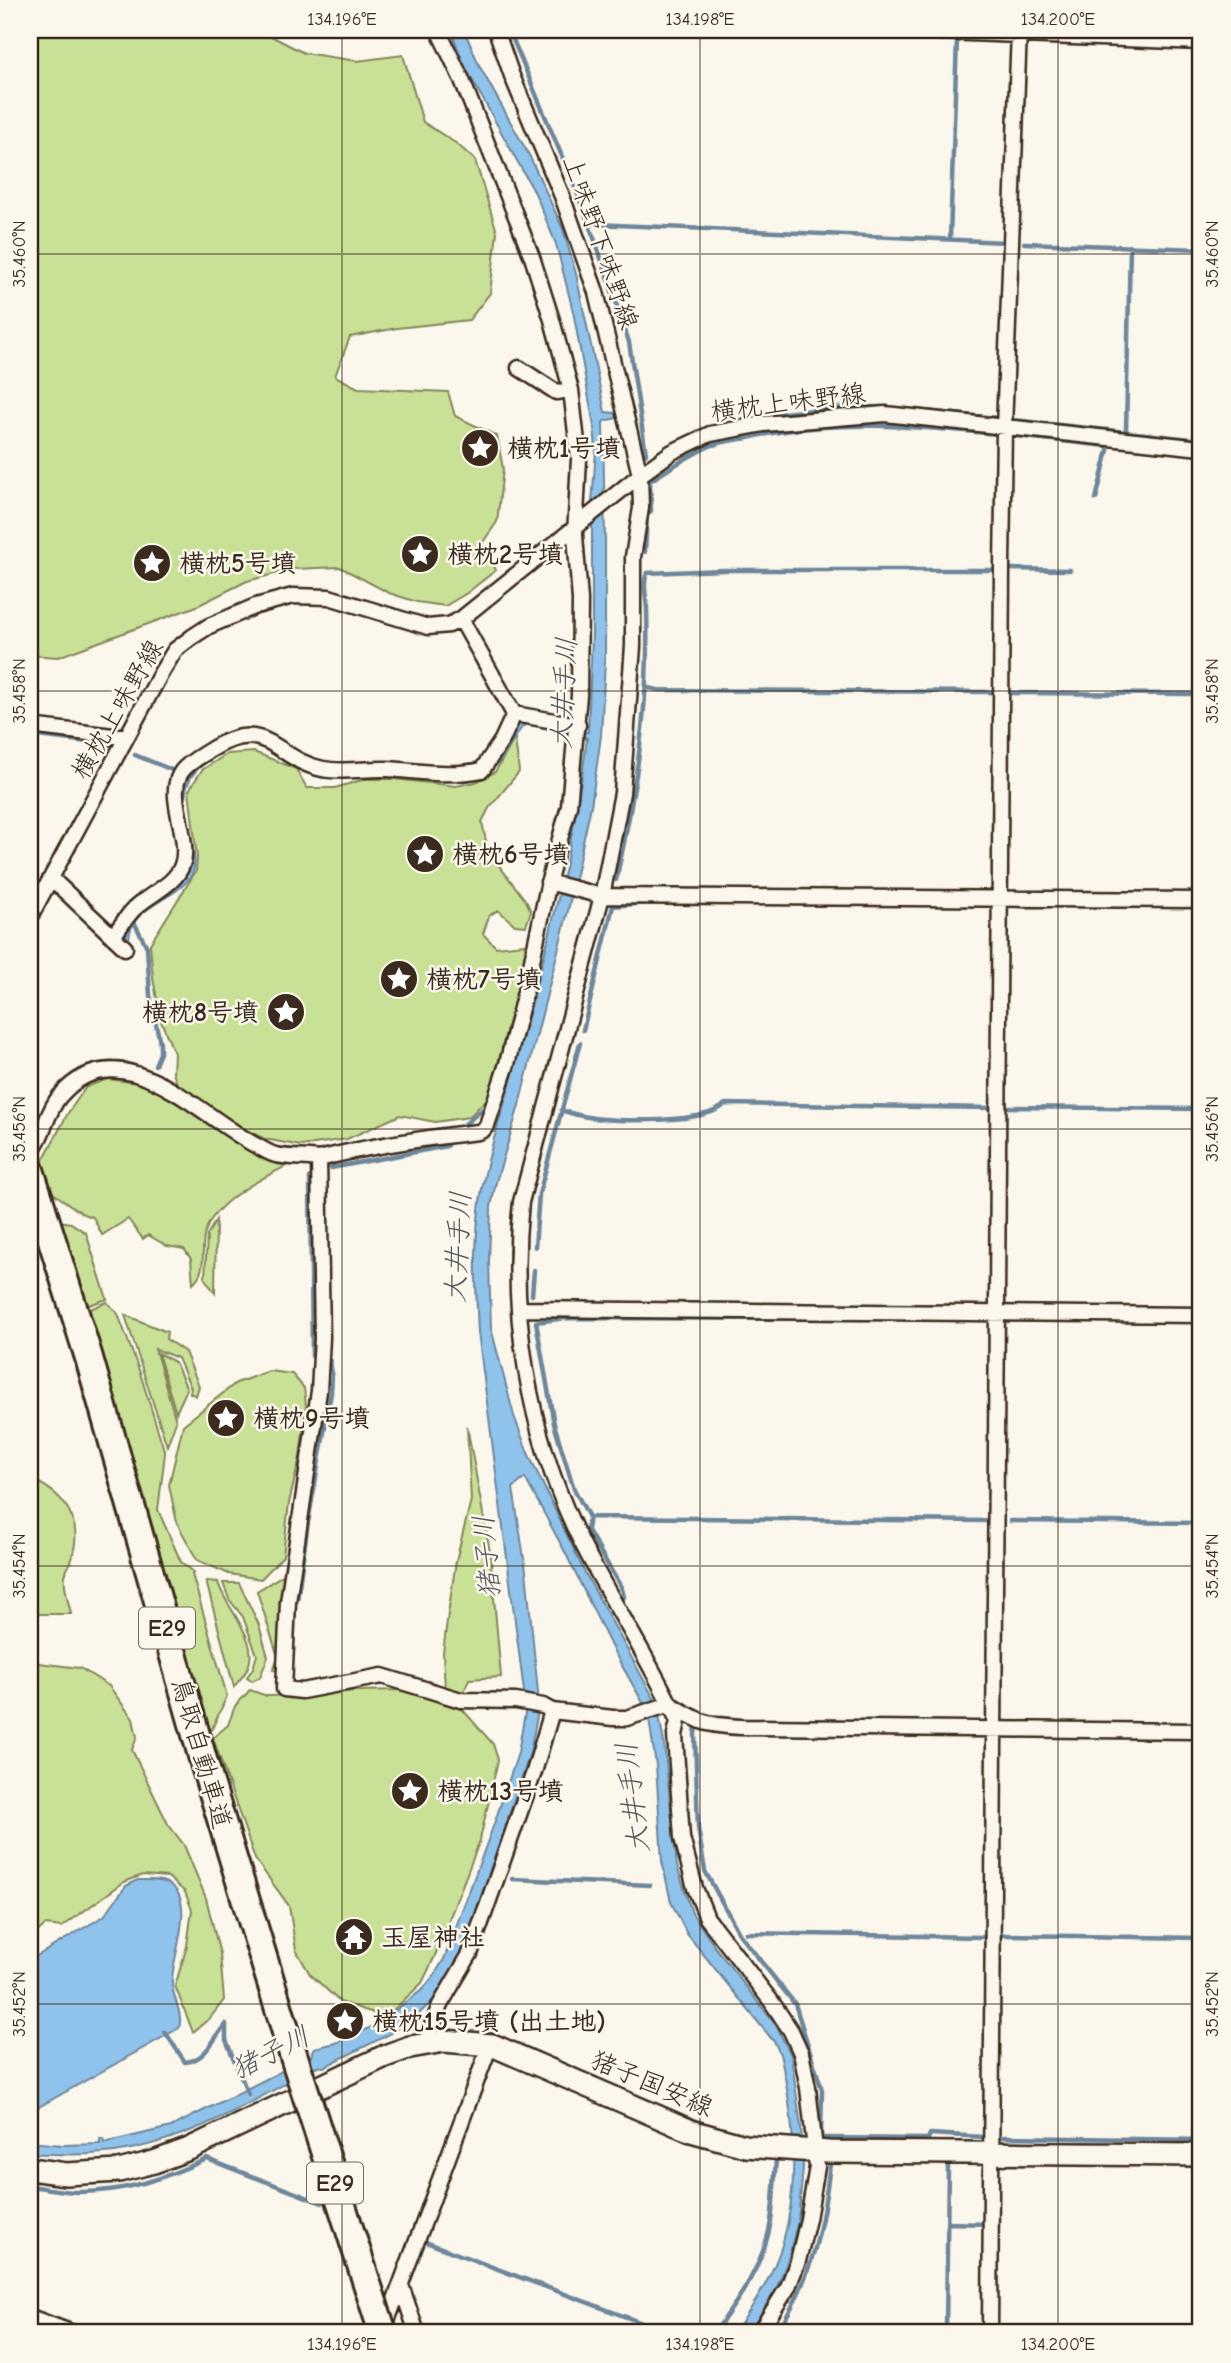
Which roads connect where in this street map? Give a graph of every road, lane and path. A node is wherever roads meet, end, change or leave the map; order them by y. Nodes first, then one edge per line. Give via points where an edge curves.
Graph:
1 (439, 30) edge
2 (496, 30) edge
3 (892, 30) edge
4 (1019, 32) edge
5 (1201, 42) edge
6 (519, 368) dead end
7 (571, 390) junction
8 (1004, 429) junction
9 (1201, 448) edge
10 (640, 475) junction
11 (576, 525) junction
12 (461, 619) junction
13 (514, 714) junction
14 (578, 725) junction
15 (30, 726) edge
16 (127, 736) junction
17 (52, 879) junction
18 (548, 882) junction
19 (602, 896) junction
20 (1001, 898) junction
21 (1201, 900) edge
22 (30, 917) edge
23 (113, 937) junction
24 (125, 948) dead end
25 (30, 1152) edge
26 (319, 1159) junction
27 (30, 1170) edge
28 (38, 1219) edge
29 (520, 1309) junction
30 (997, 1314) junction
31 (1201, 1315) edge
32 (670, 1704) junction
33 (552, 1711) junction
34 (994, 1729) junction
35 (1201, 1731) edge
36 (281, 2034) junction
37 (425, 2044) junction
38 (490, 2045) junction
39 (814, 2151) junction
40 (992, 2154) junction
41 (1201, 2155) edge
42 (30, 2169) edge
43 (401, 2285) junction
44 (30, 2317) edge
45 (74, 2333) edge
46 (374, 2333) edge
47 (383, 2333) edge
48 (417, 2333) edge
49 (759, 2333) edge
50 (990, 2333) edge

1 - 7 street via 532,257
2 - 10 street, 上味野下味野線 via 597,292
3 - 4 street
4 - 5 street
4 - 8 street
6 - 7 street via 556,392
7 - 11 street via 579,458
8 - 9 street, 横枕上味野線
8 - 10 street, 横枕上味野線 via 885,414 763,424 710,434 672,452
8 - 20 street
10 - 11 street, 横枕上味野線
10 - 19 street, 上味野下味野線 via 622,793
11 - 12 street, 横枕上味野線
11 - 14 street
12 - 13 street
12 - 16 street, 横枕上味野線 via 428,627 329,597 293,596 256,606 209,626 175,650
13 - 14 street
13 - 23 street via 482,770 460,775 324,769 259,737 228,740 192,762 179,776 176,788 184,853 180,871 132,910
14 - 18 street via 569,806
15 - 16 street
16 - 17 street, 横枕上味野線
17 - 22 street, 横枕上味野線
17 - 23 street
18 - 19 street
18 - 26 street via 501,1088 483,1130
19 - 20 street
19 - 29 street, 上味野下味野線 via 524,1186 517,1235
20 - 21 street
20 - 30 street
23 - 24 street
25 - 26 street via 61,1095 81,1078 103,1069 127,1070 172,1089 275,1155
26 - 33 street via 319,1391 288,1602 284,1689 382,1676 461,1700 516,1701
27 - 28 highway, 鳥取自動車道 / E29
28 - 36 highway, 鳥取自動車道 / E29 via 127,1488
29 - 30 street
29 - 32 street, 上味野下味野線 via 530,1394 565,1506
30 - 31 street
30 - 34 street
32 - 33 street via 628,1718
32 - 34 street via 709,1725
32 - 39 street via 678,1721 674,1735 682,1838 695,1888 707,1918 771,2001 801,2053
33 - 37 street via 470,1954 440,2005
34 - 35 street
34 - 40 street
36 - 46 highway, 鳥取自動車道 / E29
36 - 47 highway, 鳥取自動車道 / E29, bridge
37 - 38 main road, 猪子国安線
37 - 42 main road, 猪子国安線 via 374,2061 153,2162 119,2171 66,2174
38 - 39 main road, 猪子国安線 via 691,2131 745,2146
38 - 43 street
39 - 40 main road, 猪子国安線
39 - 49 street via 817,2167 798,2261 788,2287
40 - 41 main road, 猪子国安線
40 - 50 street
43 - 47 street
43 - 48 street
44 - 45 street

